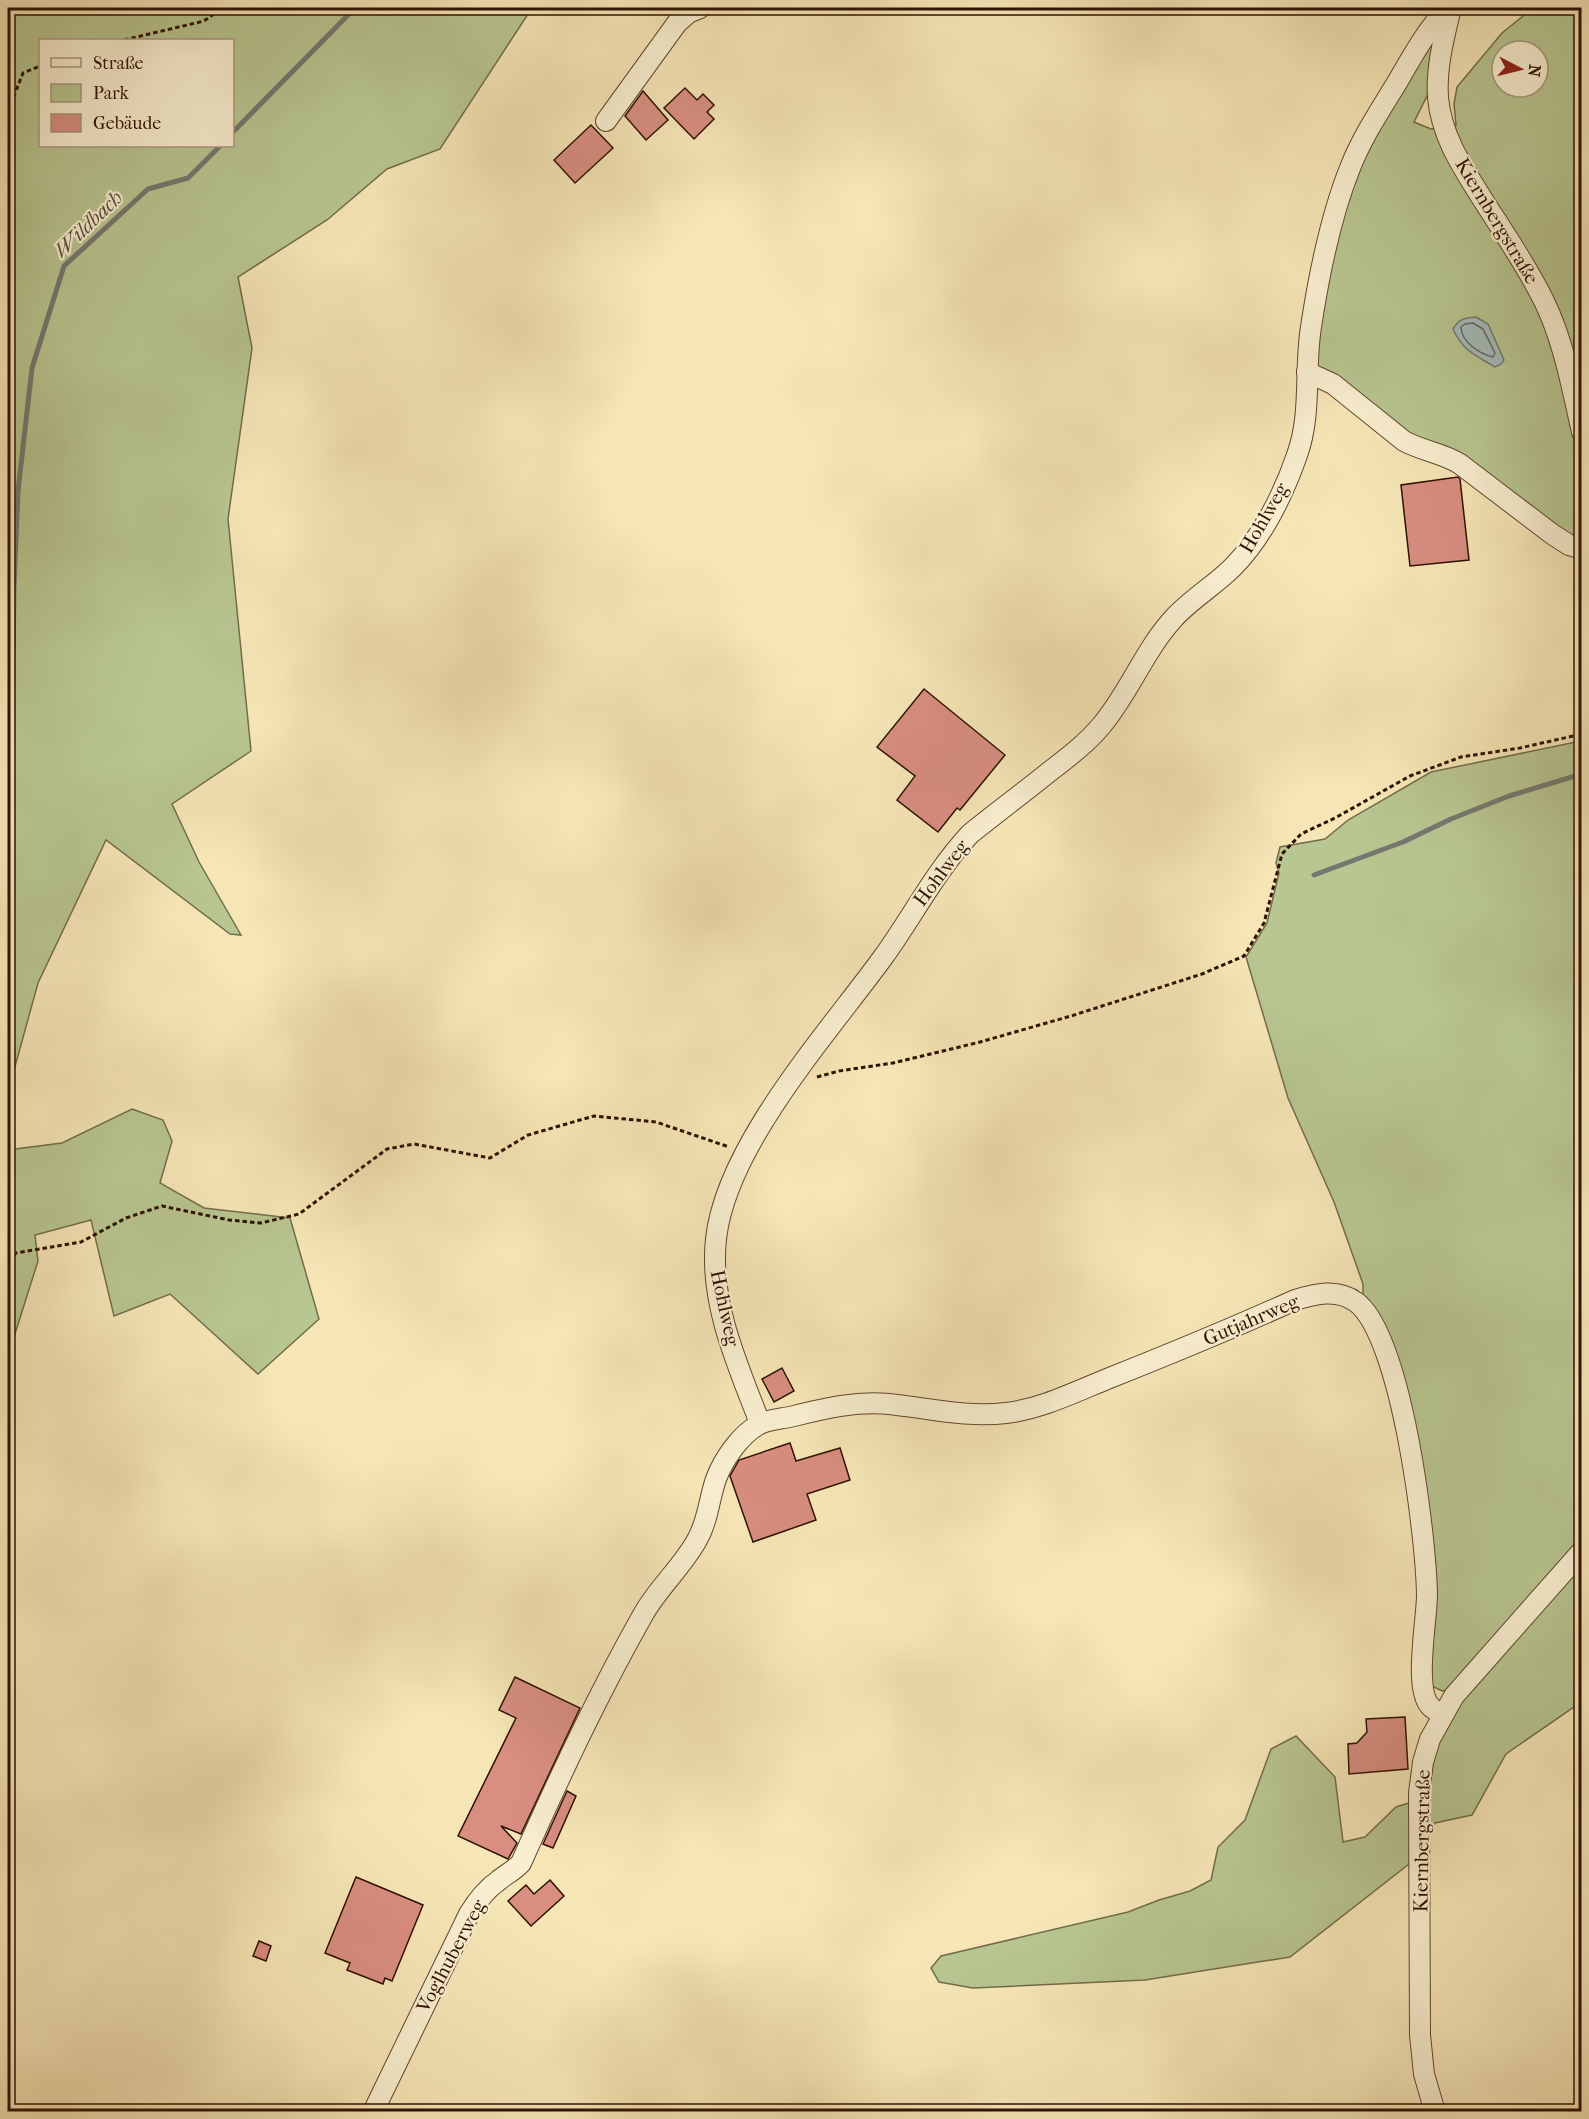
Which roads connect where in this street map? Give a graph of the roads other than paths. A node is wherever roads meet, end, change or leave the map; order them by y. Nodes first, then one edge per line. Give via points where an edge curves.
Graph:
1 (700, 8) edge
2 (1449, 8) edge
3 (606, 121) dead end
4 (1307, 372) junction
5 (1581, 432) edge
6 (1581, 549) edge
7 (760, 1423) junction
8 (1581, 1551) edge
9 (1443, 1714) junction
10 (373, 2112) edge
11 (1435, 2112) edge

1 - 3 street via 677,23
2 - 4 street, Hohlweg via 1424,38 1350,168 1323,262
2 - 5 street, Kiernbergstraße via 1438,68 1443,124 1450,144 1545,304 1559,338
4 - 6 street via 1333,384 1404,441 1460,464 1552,534
4 - 7 street, Hohlweg via 1307,408 1297,456 1249,550 1174,618 1101,726 956,849 885,954 817,1044 745,1153 722,1208 715,1271 727,1332
7 - 9 street, Gutjahrweg via 854,1404 982,1414 1036,1407 1294,1300 1329,1293 1343,1295 1356,1301 1373,1324 1403,1409 1427,1594 1421,1674 1426,1701
7 - 10 street, Voglhuberweg via 746,1433 717,1477 704,1527 645,1610 573,1747 521,1863 481,1896 469,1914
8 - 9 street, Kiernbergstraße via 1454,1696
9 - 11 street, Kiernbergstraße via 1423,1762 1419,1793 1420,2035 1424,2074

